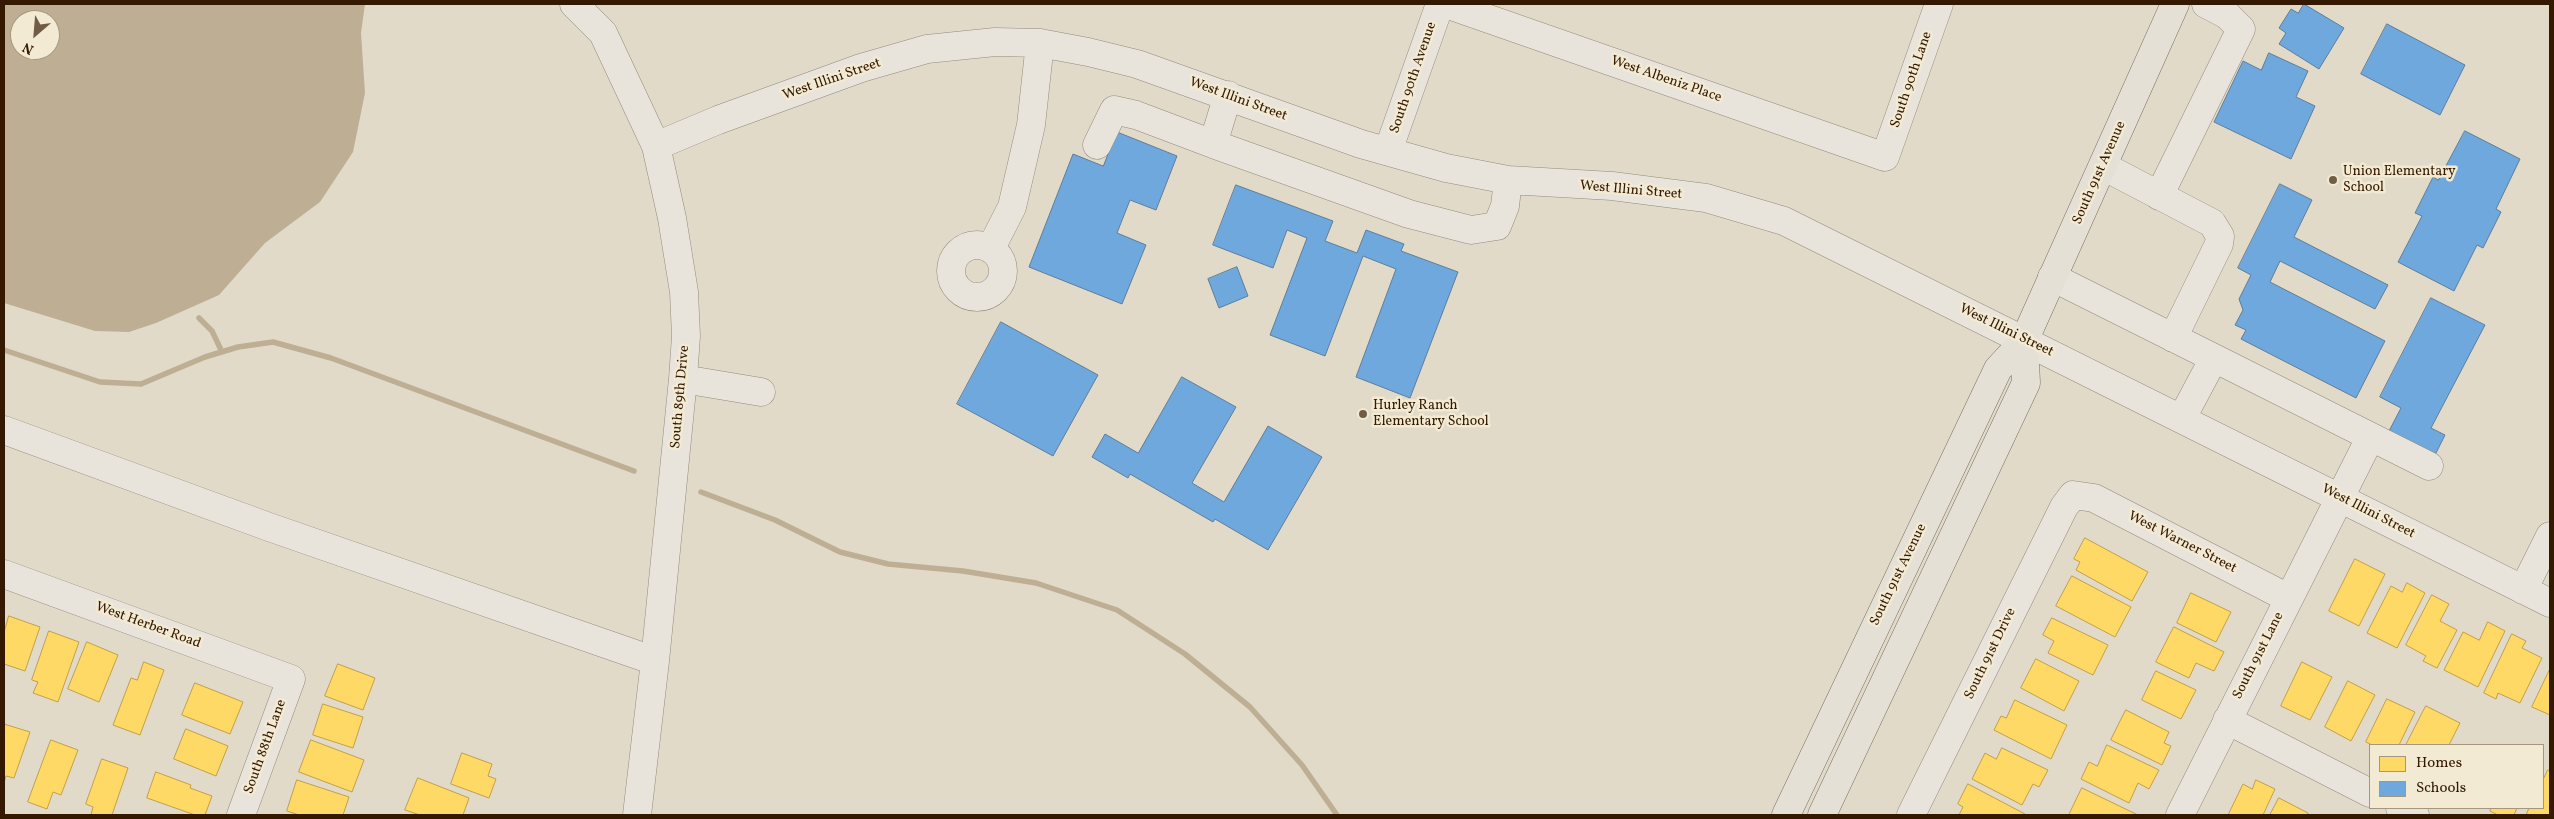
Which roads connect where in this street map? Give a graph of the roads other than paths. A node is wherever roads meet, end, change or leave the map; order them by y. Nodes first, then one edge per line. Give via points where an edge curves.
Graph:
1 (574, 4) edge
2 (1440, 4) edge
3 (1446, 4) edge
4 (1939, 4) edge
5 (2175, 4) edge
6 (2206, 4) edge
7 (1040, 43) junction
8 (1228, 95) junction
9 (1213, 144) junction
10 (1097, 145) dead end
11 (656, 146) junction
12 (1388, 151) junction
13 (1885, 157) joint
14 (2103, 166) junction
15 (1508, 180) junction
16 (2159, 196) junction
17 (991, 248) dead end
18 (2052, 277) junction
19 (2173, 338) junction
20 (2024, 341) junction
21 (2214, 358) junction
22 (683, 378) junction
23 (760, 392) dead end
24 (2182, 418) junction
25 (4, 430) edge
26 (2370, 438) junction
27 (2428, 466) dead end
28 (2073, 495) joint
29 (2339, 498) junction
30 (2546, 545) edge
31 (4, 574) edge
32 (2523, 590) junction
33 (2288, 598) junction
34 (2550, 604) edge
35 (655, 660) junction
36 (291, 679) joint
37 (2228, 720) junction
38 (2369, 792) edge
39 (2402, 809) edge
40 (241, 815) edge
41 (637, 815) edge
42 (1786, 815) edge
43 (1822, 815) edge
44 (1911, 815) edge
45 (2180, 815) edge
46 (2415, 815) edge

1 - 11 street, South 89th Drive via 603,33
2 - 12 street, South 90th Avenue
3 - 13 street, West Albeniz Place
4 - 13 street, South 90th Lane
5 - 14 main road, South 91st Avenue
6 - 16 street via 2234,20 2241,29
7 - 8 street, West Illini Street via 1137,64
7 - 11 street, West Illini Street via 995,42 927,49 844,74
7 - 17 street via 1032,125 1012,207
8 - 9 street
8 - 12 street, West Illini Street
9 - 10 street via 1114,110
9 - 15 street via 1408,214 1471,230 1497,226 1505,206
11 - 22 street, South 89th Drive via 684,292 686,336
12 - 15 street, West Illini Street via 1446,168
14 - 16 street
14 - 18 main road, South 91st Avenue
15 - 20 street, West Illini Street via 1612,186 1706,198 1784,221
16 - 19 street via 2212,223 2220,236 2216,252
18 - 19 street
18 - 20 main road, South 91st Avenue
19 - 21 street
20 - 24 street, West Illini Street
20 - 42 main road, South 91st Avenue via 1998,369
20 - 43 main road, South 91st Avenue via 2026,383
21 - 24 street
21 - 26 street
22 - 23 street
22 - 35 street, South 89th Drive
24 - 29 street, West Illini Street
25 - 35 street via 269,527
26 - 27 street
26 - 29 street, South 91st Lane
28 - 33 street, West Warner Street via 2094,498
28 - 44 street, South 91st Drive via 2064,507
29 - 32 street, West Illini Street
29 - 33 street, South 91st Lane
30 - 32 street
31 - 36 street, West Herber Road
32 - 34 street, West Illini Street
33 - 37 street, South 91st Lane
35 - 41 street, South 89th Drive
36 - 40 street, South 88th Lane
37 - 38 street
37 - 45 street, South 91st Lane
39 - 46 street

